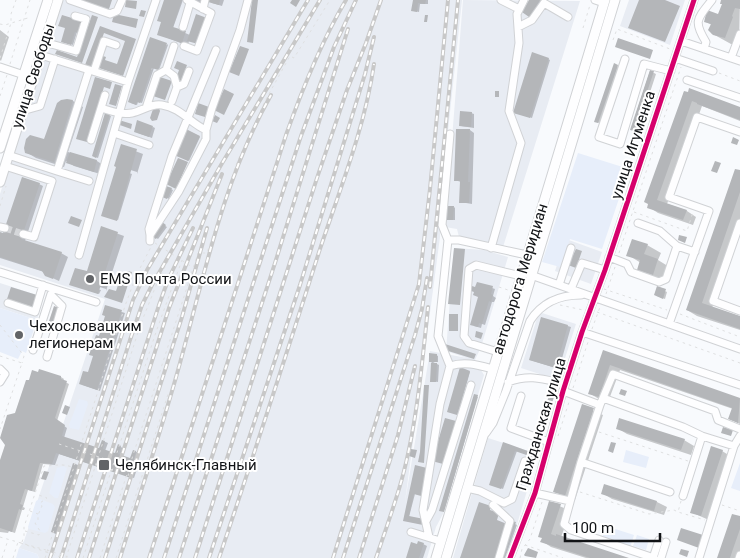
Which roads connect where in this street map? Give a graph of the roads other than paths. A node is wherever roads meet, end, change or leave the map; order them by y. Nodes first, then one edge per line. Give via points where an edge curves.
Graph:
1 (48, 0) edge
2 (58, 0) edge
3 (70, 0) edge
4 (122, 0) edge
5 (156, 0) edge
6 (205, 0) edge
7 (248, 0) edge
8 (501, 0) edge
9 (524, 0) edge
10 (595, 0) edge
11 (614, 0) edge
12 (694, 0) edge
13 (712, 0) edge
14 (188, 2) edge
15 (605, 2) edge
16 (203, 9) junction
17 (519, 9) junction
18 (75, 16) dead end
19 (568, 17) dead end
20 (183, 27) dead end
21 (518, 27) junction
22 (740, 34) edge
23 (681, 41) junction
24 (44, 42) junction
25 (116, 45) dead end
26 (174, 46) dead end
27 (184, 46) dead end
28 (704, 49) junction
29 (216, 50) dead end
30 (36, 53) junction
31 (676, 55) junction
32 (731, 58) junction
33 (55, 59) junction
34 (625, 59) dead end
35 (740, 61) edge
36 (0, 68) edge
37 (91, 70) junction
38 (166, 70) junction
39 (189, 71) dead end
40 (671, 71) junction
41 (712, 71) road end
42 (24, 75) junction
43 (687, 80) dead end
44 (128, 82) junction
45 (177, 87) junction
46 (105, 95) dead end
47 (740, 98) edge
48 (172, 101) dead end
49 (101, 108) junction
50 (146, 108) junction
51 (22, 111) junction
52 (120, 114) junction
53 (188, 119) junction
54 (6, 128) junction
55 (206, 130) junction
56 (740, 132) edge
57 (114, 133) junction
58 (450, 134) dead end
59 (0, 138) edge
60 (91, 140) dead end
61 (149, 145) dead end
62 (0, 148) edge
63 (8, 155) junction
64 (5, 166) junction
65 (57, 171) junction
66 (0, 182) edge
67 (89, 182) dead end
68 (638, 223) dead end
69 (740, 223) edge
70 (23, 234) dead end
71 (448, 240) junction
72 (677, 246) junction
73 (491, 248) junction
74 (571, 248) dead end
75 (695, 252) junction
76 (79, 255) dead end
77 (527, 255) junction
78 (609, 258) junction
79 (564, 268) junction
80 (605, 270) junction
81 (0, 272) edge
82 (578, 272) junction
83 (525, 274) junction
84 (42, 285) junction
85 (559, 285) junction
86 (571, 289) junction
87 (52, 292) junction
88 (590, 296) junction
89 (96, 302) dead end
90 (8, 303) dead end
91 (740, 311) edge
92 (669, 324) junction
93 (582, 332) junction
94 (740, 349) edge
95 (33, 350) dead end
96 (498, 352) junction
97 (47, 357) dead end
98 (450, 366) junction
99 (0, 369) edge
100 (493, 369) junction
101 (0, 382) edge
102 (508, 382) junction
103 (740, 384) edge
104 (470, 385) dead end
105 (564, 388) junction
106 (521, 396) dead end
107 (602, 402) junction
108 (740, 429) edge
109 (702, 436) junction
110 (740, 436) edge
111 (482, 439) junction
112 (549, 442) junction
113 (734, 446) junction
114 (525, 461) dead end
115 (581, 462) junction
116 (468, 488) junction
117 (670, 492) dead end
118 (535, 493) junction
119 (683, 496) road end
120 (570, 501) junction
121 (493, 505) dead end
122 (426, 521) junction
123 (411, 532) dead end
124 (429, 537) junction
125 (440, 541) junction
126 (436, 558) edge
127 (446, 558) edge
128 (499, 558) edge
129 (510, 558) edge
130 (653, 558) edge
131 (661, 558) edge
132 (699, 558) edge

1 - 30 main road, улица Свободы
2 - 24 main road, улица Свободы
3 - 4 street via 110,14 117,11
5 - 44 street
6 - 16 street
7 - 55 street
8 - 17 street
9 - 17 street
10 - 15 street
11 - 83 main road, автодорога Меридиан
12 - 23 street, улица Игуменка
13 - 28 street via 699,16 698,29 706,42
14 - 16 street
14 - 20 street
15 - 77 main road, автодорога Меридиан
16 - 27 street via 211,13 197,51
17 - 21 street via 516,14
18 - 24 street via 86,19 76,51
19 - 21 street via 544,3 532,20
21 - 73 street via 519,43 508,112 521,143
22 - 32 street
23 - 28 street
23 - 31 street, улица Игуменка
24 - 30 main road, улица Свободы
25 - 37 street via 104,41
26 - 38 street
28 - 32 street
29 - 53 street
30 - 33 street
30 - 42 main road, улица Свободы
30 - 51 main road, улица Свободы
31 - 40 street, улица Игуменка
31 - 41 street via 683,61
32 - 35 street
33 - 37 street
33 - 51 street via 40,106
34 - 40 street via 599,137 620,144 644,64
36 - 42 street
37 - 44 street
37 - 65 street
38 - 45 street via 174,76
38 - 50 street via 157,75
39 - 45 street via 184,84
40 - 78 street, улица Игуменка
42 - 54 main road, улица Свободы
43 - 47 street
44 - 52 street
45 - 48 street
46 - 49 street
49 - 52 street
49 - 60 street
50 - 52 street
50 - 53 street via 162,105 185,114
51 - 63 main road, улица Свободы
52 - 57 street
53 - 55 street
53 - 55 street via 172,156 149,229 151,239 206,139
54 - 59 main road
54 - 62 main road, улица Свободы
56 - 75 street via 697,117 669,196 709,211
57 - 61 street
57 - 76 street
58 - 71 street via 442,225
63 - 64 main road, улица Свободы
63 - 65 street
64 - 66 main road, улица Свободы
64 - 70 street via 52,181 34,237
65 - 67 street
68 - 72 street via 660,231
69 - 91 street via 713,301
71 - 73 street
71 - 98 street via 438,336
72 - 75 street
72 - 78 street via 666,279 659,282 631,272 627,264
73 - 77 street
74 - 79 street
75 - 92 street
77 - 83 main road, автодорога Меридиан
78 - 80 street, улица Игуменка
79 - 82 street
79 - 85 street
80 - 82 street via 582,263
80 - 88 street, улица Игуменка
81 - 84 street
82 - 86 street
83 - 85 street
83 - 96 main road, автодорога Меридиан
83 - 96 street via 476,266 469,269 464,336 470,343
83 - 111 main road, автодорога Меридиан
84 - 87 street
84 - 90 street via 34,312
85 - 86 street
86 - 88 street
87 - 89 street
87 - 95 street
87 - 97 street via 62,306
88 - 92 street
88 - 93 street, Гражданская улица
88 - 102 street via 572,294 558,298 536,312
92 - 94 street
93 - 103 street
93 - 105 street, Гражданская улица
96 - 100 main road, автодорога Меридиан
98 - 100 street via 460,363
98 - 122 street via 440,404 424,510
99 - 101 street via 5,374
100 - 125 main road, автодорога Меридиан
102 - 105 street via 532,376
102 - 111 street via 493,423
104 - 122 street
105 - 107 street via 571,394
105 - 112 street, Гражданская улица
106 - 112 street via 511,428
107 - 108 street via 613,374 715,411 718,420
107 - 109 street
107 - 115 street
109 - 113 street
109 - 119 street
110 - 113 street
111 - 116 main road, автодорога Меридиан
112 - 118 street, Гражданская улица
113 - 132 street
114 - 116 street via 512,499 504,503
115 - 117 street
115 - 120 street
116 - 127 main road, автодорога Меридиан
118 - 120 street
118 - 129 street, Гражданская улица
120 - 130 street via 563,520 566,527
121 - 128 street via 510,521
122 - 124 street
123 - 124 street
124 - 125 street
125 - 126 main road, автодорога Меридиан
130 - 131 street via 662,541

